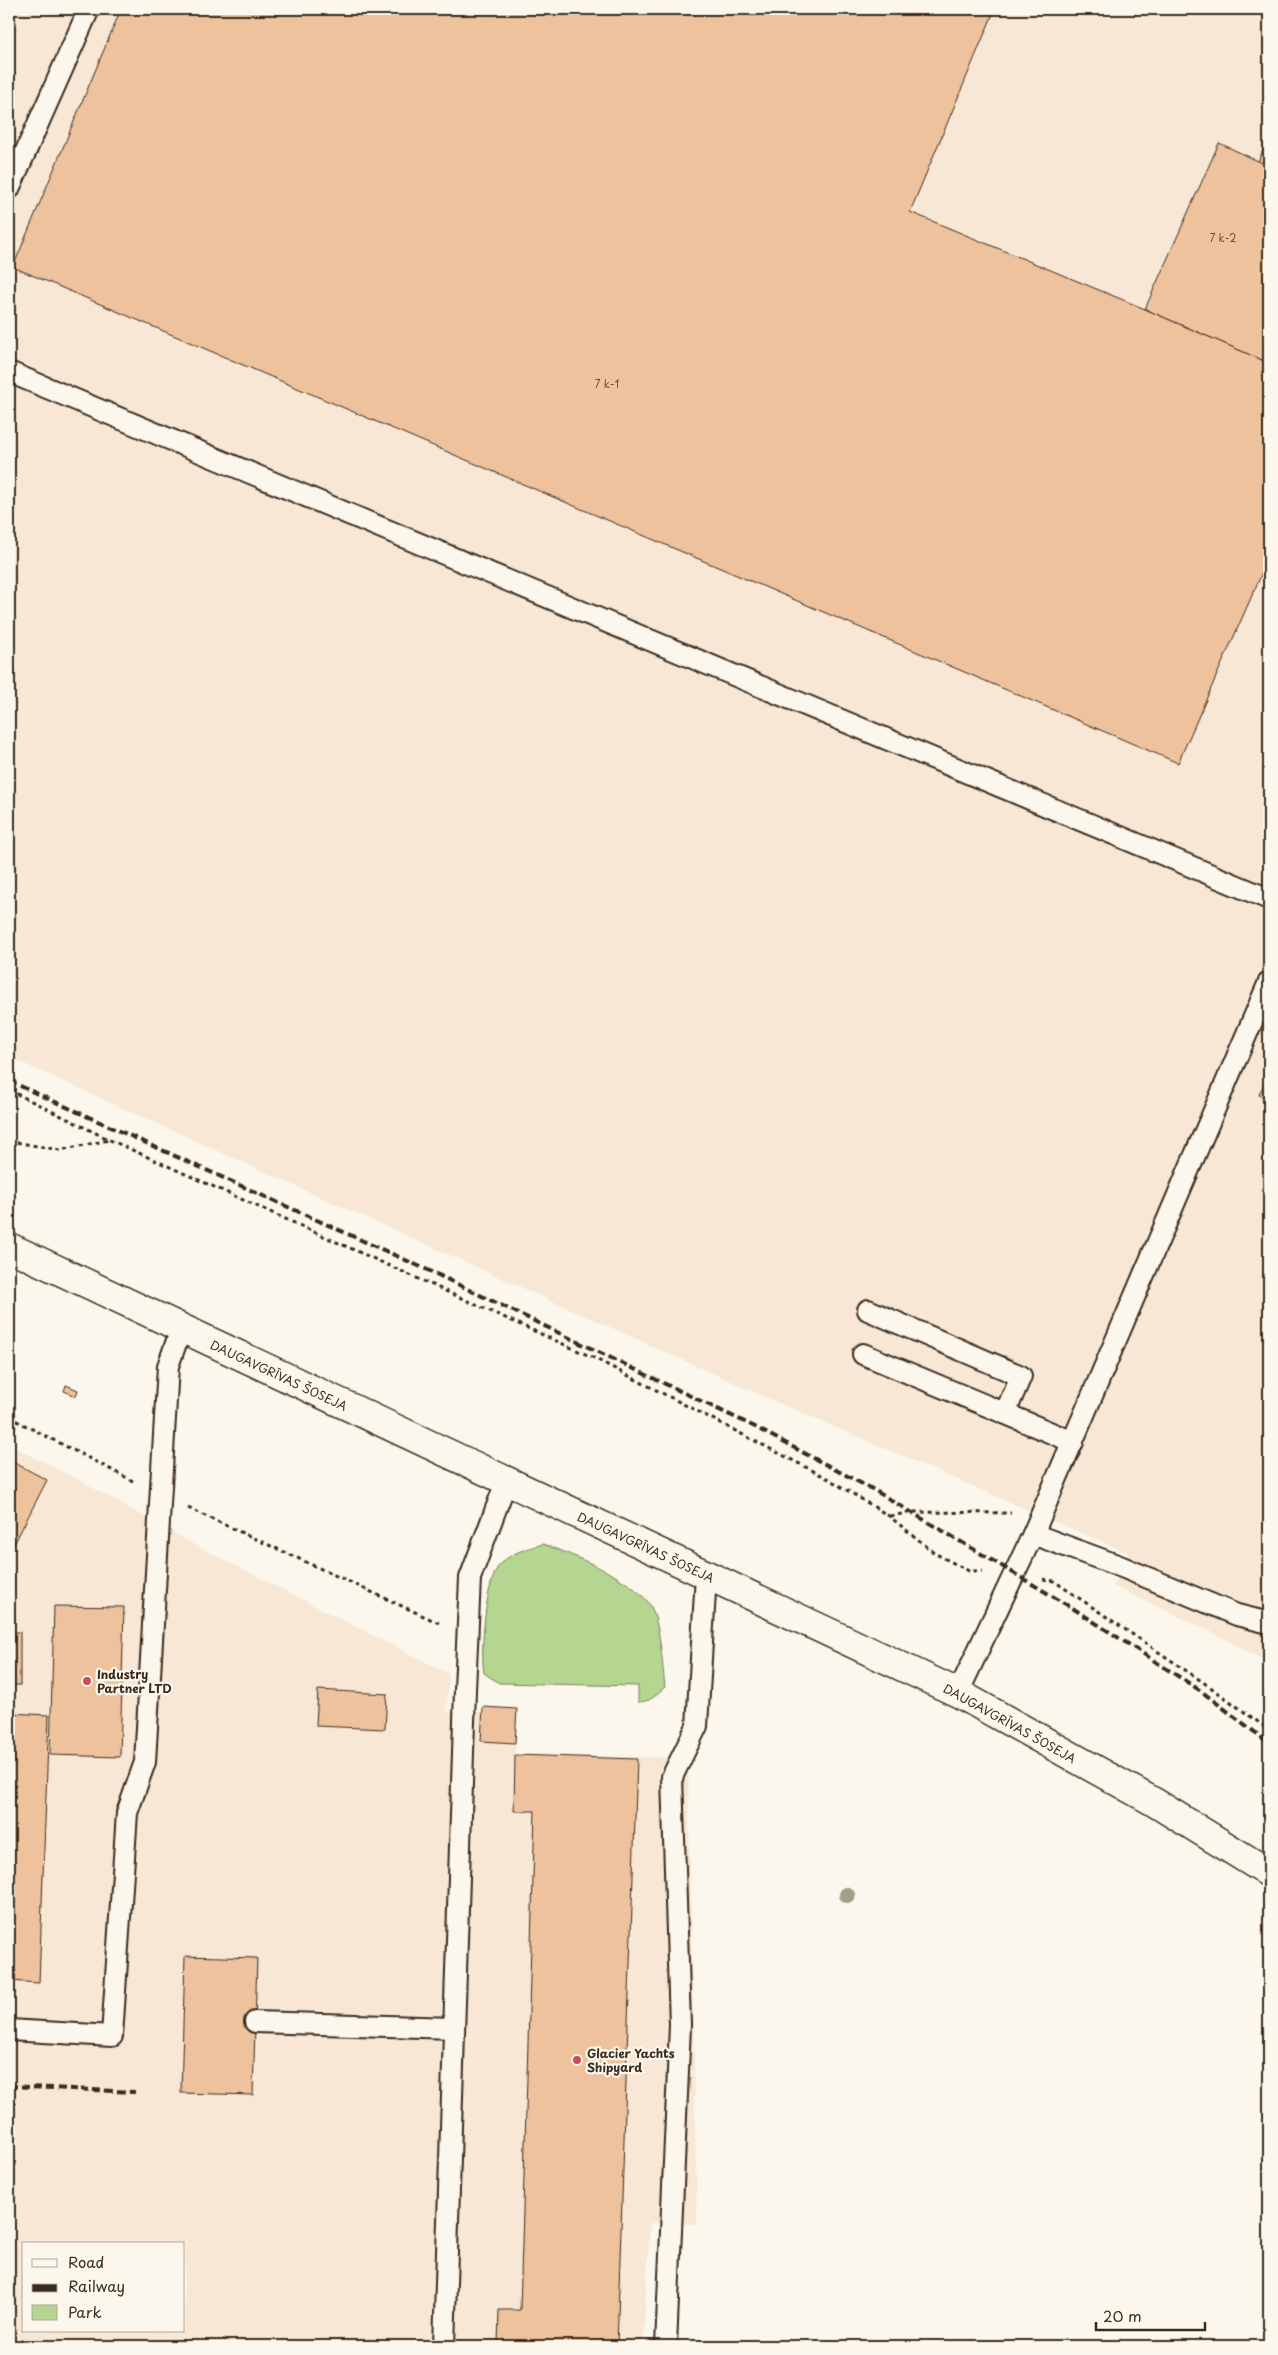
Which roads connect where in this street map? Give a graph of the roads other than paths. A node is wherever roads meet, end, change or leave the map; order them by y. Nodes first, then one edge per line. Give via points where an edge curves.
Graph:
1 (89, 9) edge
2 (9, 188) edge
3 (9, 372) edge
4 (1269, 899) edge
5 (1269, 982) edge
6 (9, 1247) edge
7 (868, 1310) dead end
8 (181, 1328) junction
9 (863, 1354) dead end
10 (1004, 1413) junction
11 (1073, 1442) junction
12 (506, 1482) junction
13 (1033, 1534) junction
14 (706, 1575) junction
15 (1269, 1623) edge
16 (958, 1693) junction
17 (1269, 1873) edge
18 (255, 2022) dead end
19 (454, 2028) junction
20 (9, 2030) edge
21 (444, 2346) edge
22 (666, 2346) edge

1 - 2 lane
3 - 4 lane
5 - 11 lane
6 - 8 main road, DAUGAVGRĪVAS ŠOSEJA
7 - 10 lane via 1022,1376
8 - 12 main road, DAUGAVGRĪVAS ŠOSEJA
8 - 20 lane via 168,1366 145,1762 127,1813 112,2036
9 - 10 lane
10 - 11 lane
11 - 13 lane
12 - 14 main road, DAUGAVGRĪVAS ŠOSEJA
12 - 19 lane via 470,1578
13 - 15 lane via 1237,1615
13 - 16 lane
14 - 16 main road, DAUGAVGRĪVAS ŠOSEJA
14 - 22 lane via 697,1726 672,1777 680,2025
16 - 17 main road, DAUGAVGRĪVAS ŠOSEJA via 1154,1802
18 - 19 lane
19 - 21 lane

